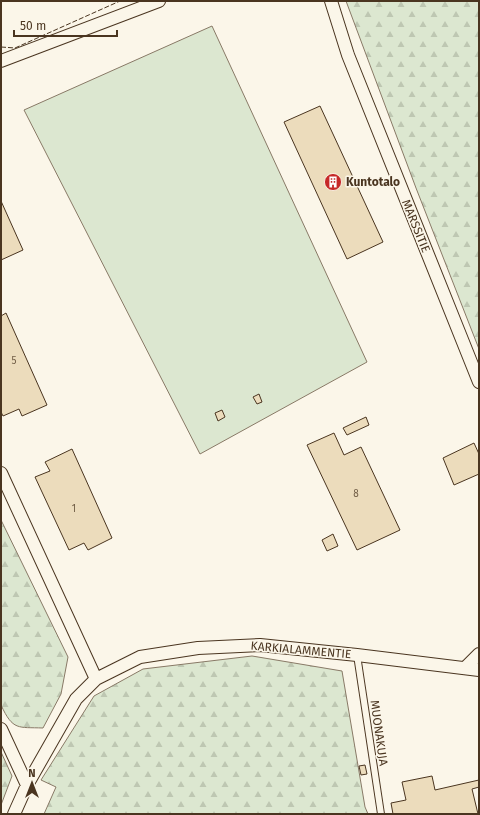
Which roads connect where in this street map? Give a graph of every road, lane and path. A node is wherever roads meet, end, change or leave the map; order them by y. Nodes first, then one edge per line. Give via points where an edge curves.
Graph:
1 (159, 1) edge
2 (330, 1) edge
3 (1, 61) edge
4 (479, 382) edge
5 (1, 473) edge
6 (479, 654) edge
7 (357, 655) junction
8 (465, 668) junction
9 (479, 670) edge
10 (96, 679) junction
11 (1, 729) edge
12 (27, 785) junction
13 (14, 814) edge
14 (381, 814) edge

1 - 3 street
2 - 4 street, MARSSITIE via 348,55
5 - 10 street
6 - 8 street
7 - 8 street, KARKIALAMMENTIE
7 - 10 street, KARKIALAMMENTIE via 260,645 198,648 140,657
7 - 14 lane, MUONAKUJA
8 - 9 street, KARKIALAMMENTIE
10 - 12 street, KARKIALAMMENTIE via 76,698
11 - 12 street
12 - 13 street, KARKIALAMMENTIE

